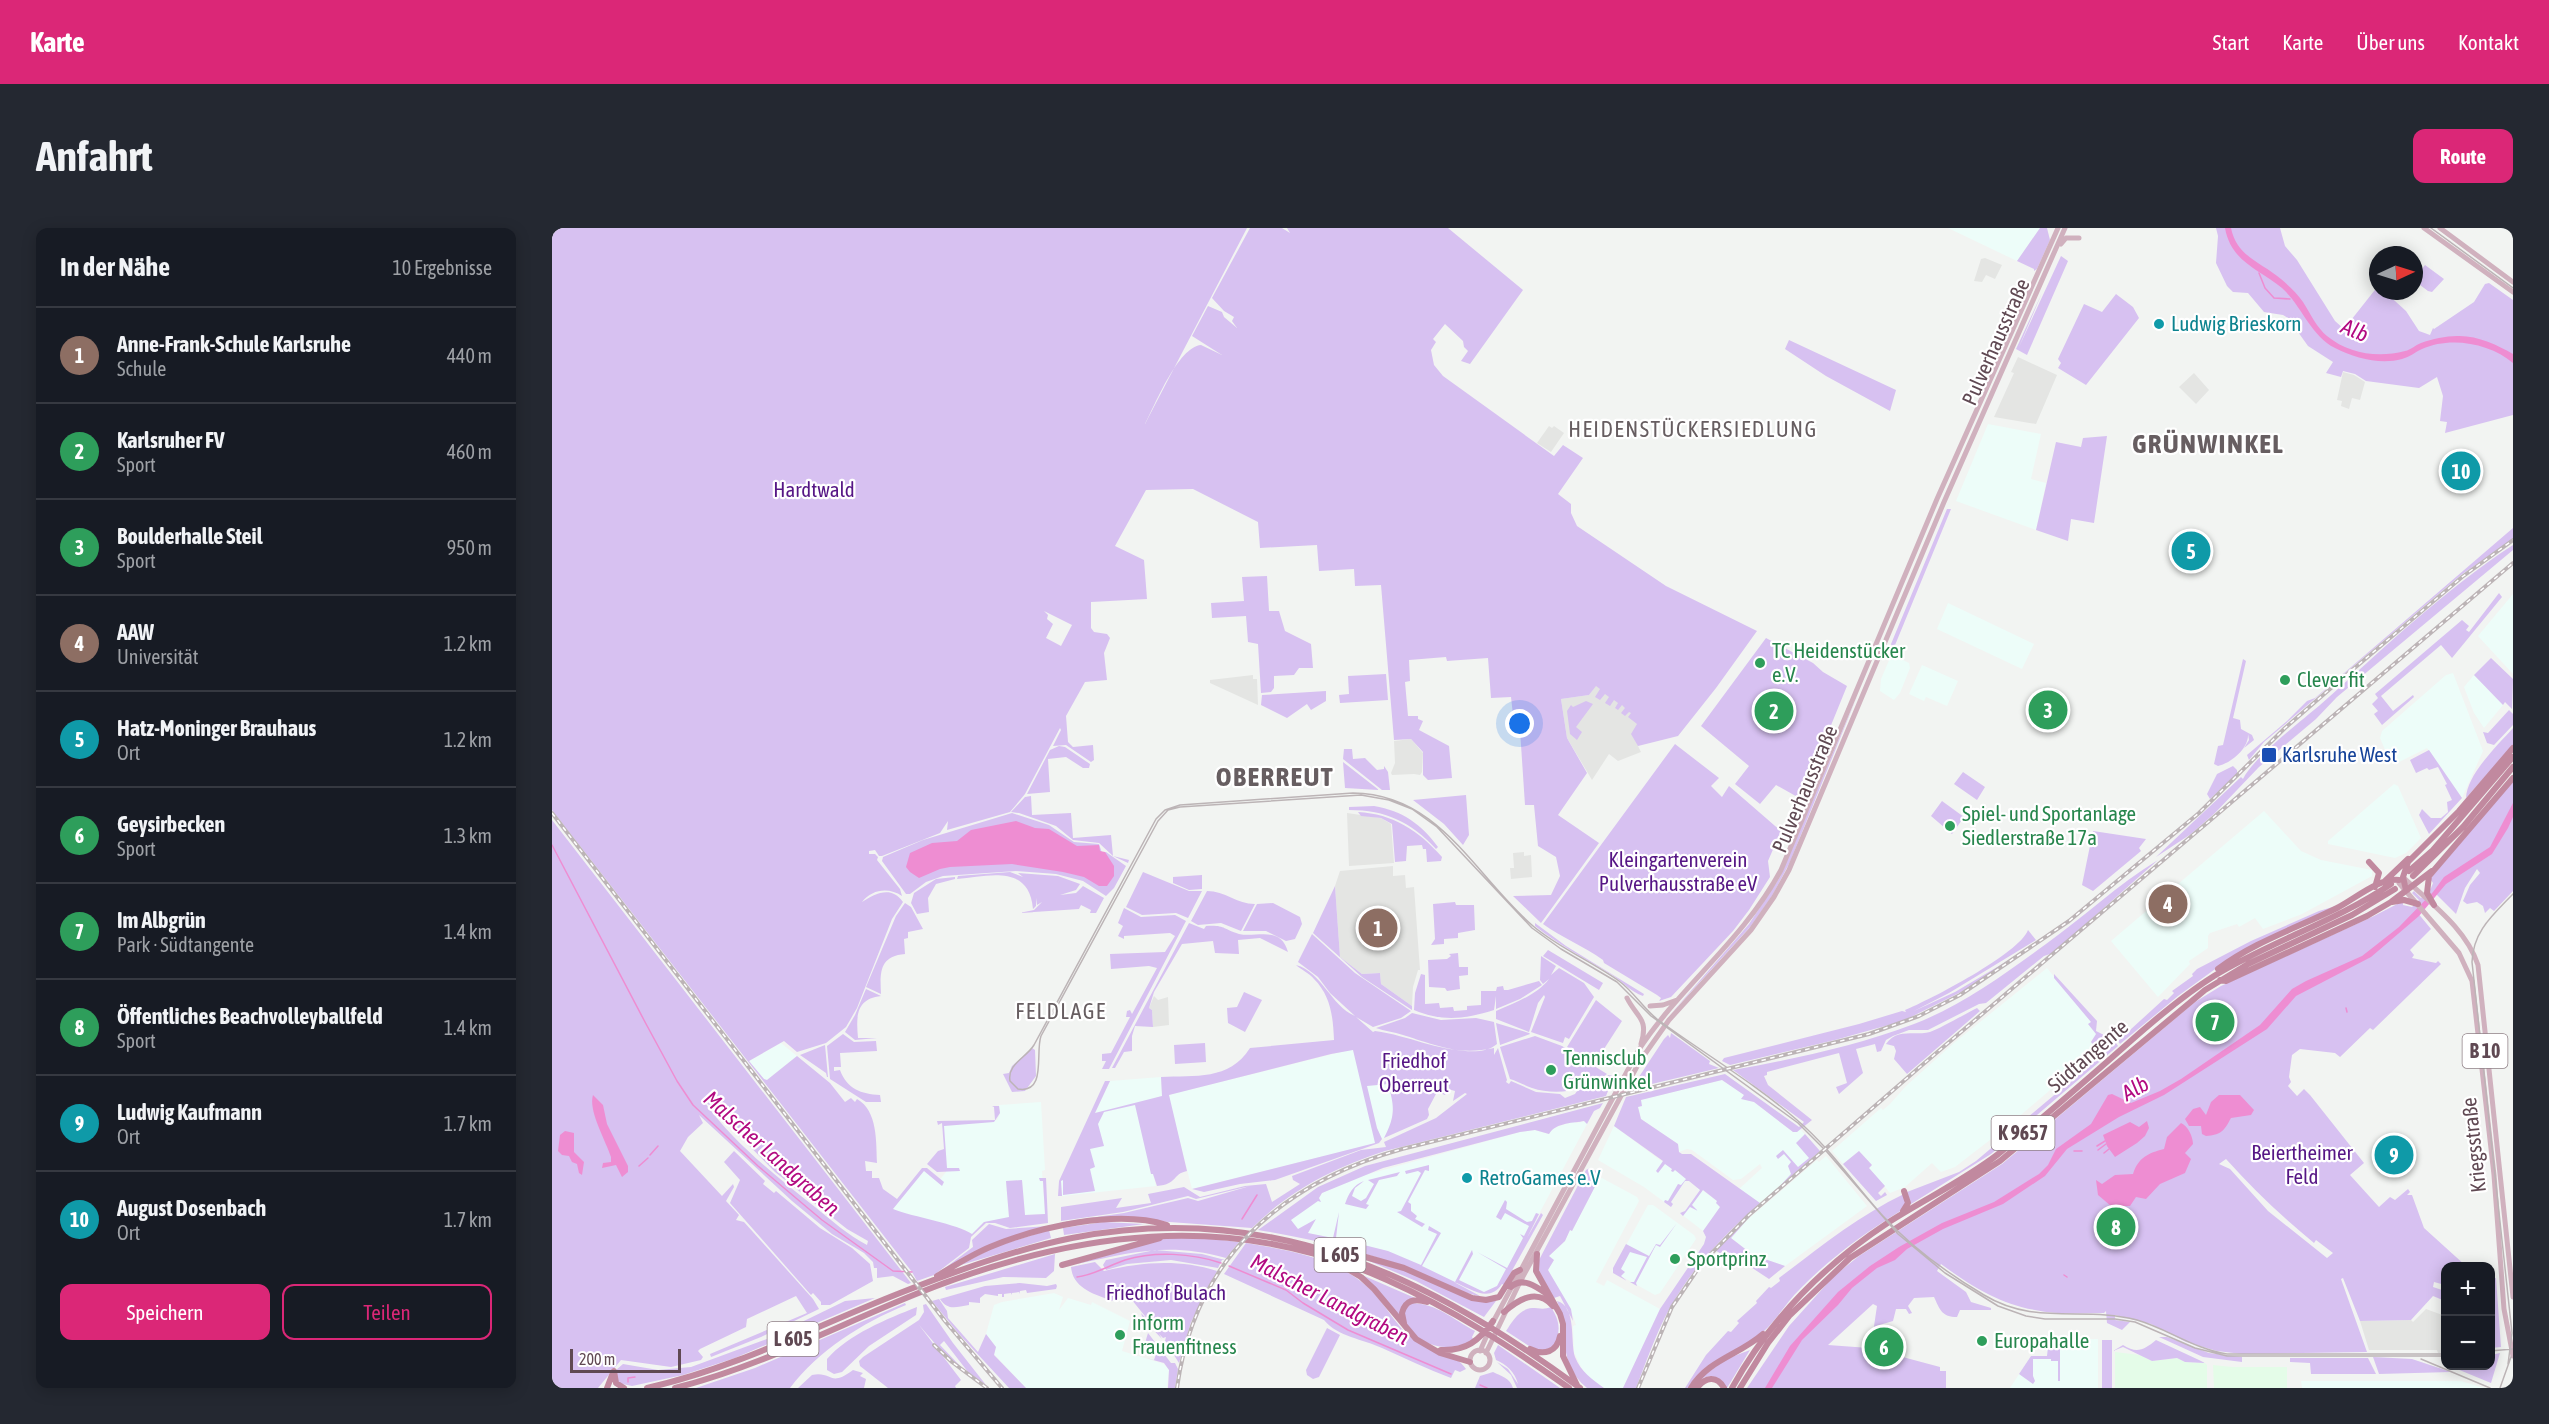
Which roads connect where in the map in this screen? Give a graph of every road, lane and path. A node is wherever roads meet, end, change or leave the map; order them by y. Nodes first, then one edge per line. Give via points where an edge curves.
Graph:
1 (2050, 228) edge
2 (2058, 228) edge
3 (2066, 228) edge
4 (2424, 228) edge
5 (2440, 228) edge
6 (2079, 238) dead end
7 (2051, 243) junction
8 (2050, 264) junction
9 (2513, 282) edge
10 (2513, 292) edge
11 (2513, 748) edge
12 (2513, 757) edge
13 (2513, 767) edge
14 (2513, 778) edge
15 (2428, 845) junction
16 (2413, 856) junction
17 (2369, 862) dead end
18 (2437, 863) junction
19 (2432, 871) junction
20 (2392, 873) junction
21 (2406, 881) junction
22 (2382, 883) junction
23 (2374, 887) junction
24 (2426, 895) junction
25 (2392, 901) junction
26 (2418, 903) junction
27 (2434, 905) joint
28 (2449, 920) junction
29 (2438, 927) junction
30 (2470, 948) junction
31 (2462, 958) junction
32 (2480, 974) junction
33 (2207, 980) junction
34 (2219, 980) junction
35 (1627, 998) dead end
36 (1678, 999) junction
37 (1650, 1006) dead end
38 (1640, 1048) junction
39 (1904, 1191) dead end
40 (1892, 1220) junction
41 (1173, 1231) junction
42 (1291, 1241) junction
43 (1537, 1254) junction
44 (1336, 1261) junction
45 (1062, 1265) dead end
46 (1520, 1270) junction
47 (937, 1281) junction
48 (1520, 1282) junction
49 (1511, 1287) junction
50 (901, 1296) junction
51 (1550, 1296) junction
52 (2513, 1297) edge
53 (1439, 1306) junction
54 (1504, 1312) junction
55 (1472, 1320) junction
56 (1493, 1321) junction
57 (1771, 1329) junction
58 (1441, 1350) junction
59 (1483, 1352) junction
60 (1527, 1353) junction
61 (2513, 1356) edge
62 (1470, 1359) junction
63 (1579, 1387) edge
64 (607, 1388) edge
65 (624, 1388) edge
66 (647, 1388) edge
67 (675, 1388) edge
68 (1569, 1388) edge
69 (1691, 1388) edge
70 (1697, 1388) edge
71 (1724, 1388) edge
72 (1732, 1388) edge
73 (1741, 1388) edge

1 - 7 main road
2 - 7 main road, Pulverhausstraße
3 - 8 main road, Pulverhausstraße
4 - 10 main road
5 - 9 main road
6 - 8 main road via 2066,238
7 - 36 main road, Pulverhausstraße via 1937,499 1781,870 1745,926
8 - 43 main road, Pulverhausstraße via 1944,502 1789,870 1751,930 1650,1046
11 - 15 highway
12 - 21 highway
13 - 21 highway via 2463,827
14 - 18 highway
15 - 16 highway
15 - 18 highway
16 - 20 highway
16 - 21 highway via 2406,865
17 - 23 highway via 2379,873
18 - 19 highway
19 - 21 highway via 2419,880
19 - 24 highway
20 - 21 highway
20 - 22 highway
21 - 22 highway
21 - 24 main road, B 10
21 - 25 highway
21 - 26 main road, Kriegsstraße / B 10
22 - 23 highway
23 - 33 highway via 2241,954
24 - 27 highway, B 10
25 - 26 highway
25 - 34 highway via 2226,981
26 - 29 main road, Kriegsstraße / B 10
27 - 28 main road, Kriegsstraße / B 10
28 - 29 main road via 2439,919
28 - 30 main road, Kriegsstraße / B 10
29 - 31 main road, Kriegsstraße / B 10
30 - 31 main road
30 - 32 main road, Kriegsstraße / B 10
31 - 32 main road
31 - 61 main road, Kriegsstraße / B 10 via 2472,981 2476,1007 2504,1309
32 - 52 main road, Kriegsstraße / B 10
33 - 34 highway, Südtangente / K 9657 via 2393,887 2352,915
33 - 40 highway, Südtangente / K 9657 via 1995,1156
34 - 73 highway, Südtangente / K 9657 via 2190,1000 2000,1161 1835,1271 1790,1315
35 - 38 main road via 1643,1021
36 - 37 main road
36 - 38 main road, Pulverhausstraße
38 - 46 main road, Pulverhausstraße
39 - 40 highway, K 9657 via 1908,1206
40 - 57 highway, Südtangente / K 9657 via 1816,1277
41 - 42 highway, L 605 via 1233,1231
41 - 44 highway, L 605 via 1276,1244
41 - 45 highway
41 - 47 highway, L 605 via 1070,1242
41 - 47 highway via 1160,1223 1128,1220 1061,1226 987,1248
42 - 46 highway via 1310,1242 1384,1261 1482,1300 1499,1297
42 - 55 highway, L 605 via 1387,1273
43 - 48 main road, Pulverhausstraße
43 - 51 highway via 1536,1271
44 - 53 highway, L 605 via 1385,1279
44 - 62 highway via 1374,1289 1420,1342 1440,1353
46 - 49 main road, Pulverhausstraße
47 - 50 highway, L 605
47 - 50 highway, L 605
48 - 49 highway
48 - 51 highway
48 - 54 main road, Pulverhausstraße
49 - 56 main road, Pulverhausstraße
50 - 66 highway, L 605 via 740,1361
50 - 67 highway, L 605 via 737,1369
51 - 63 highway via 1562,1319 1565,1361
53 - 55 highway, L 605
53 - 58 highway via 1411,1301 1401,1316 1415,1336
54 - 59 main road, Pulverhausstraße
54 - 60 highway via 1516,1301 1533,1296 1545,1299 1553,1307 1561,1325 1557,1345 1545,1353
55 - 60 highway, L 605
55 - 60 highway, L 605
56 - 58 highway via 1468,1346
56 - 59 main road, Pulverhausstraße
57 - 69 highway via 1744,1350 1705,1369
57 - 72 highway, Südtangente / K 9657
58 - 62 highway
59 - 62 main road
59 - 62 main road via 1489,1360 1485,1368 1476,1370
60 - 63 highway, L 605
60 - 68 highway, L 605
64 - 65 highway via 614,1371 616,1383
70 - 71 highway via 1712,1378

